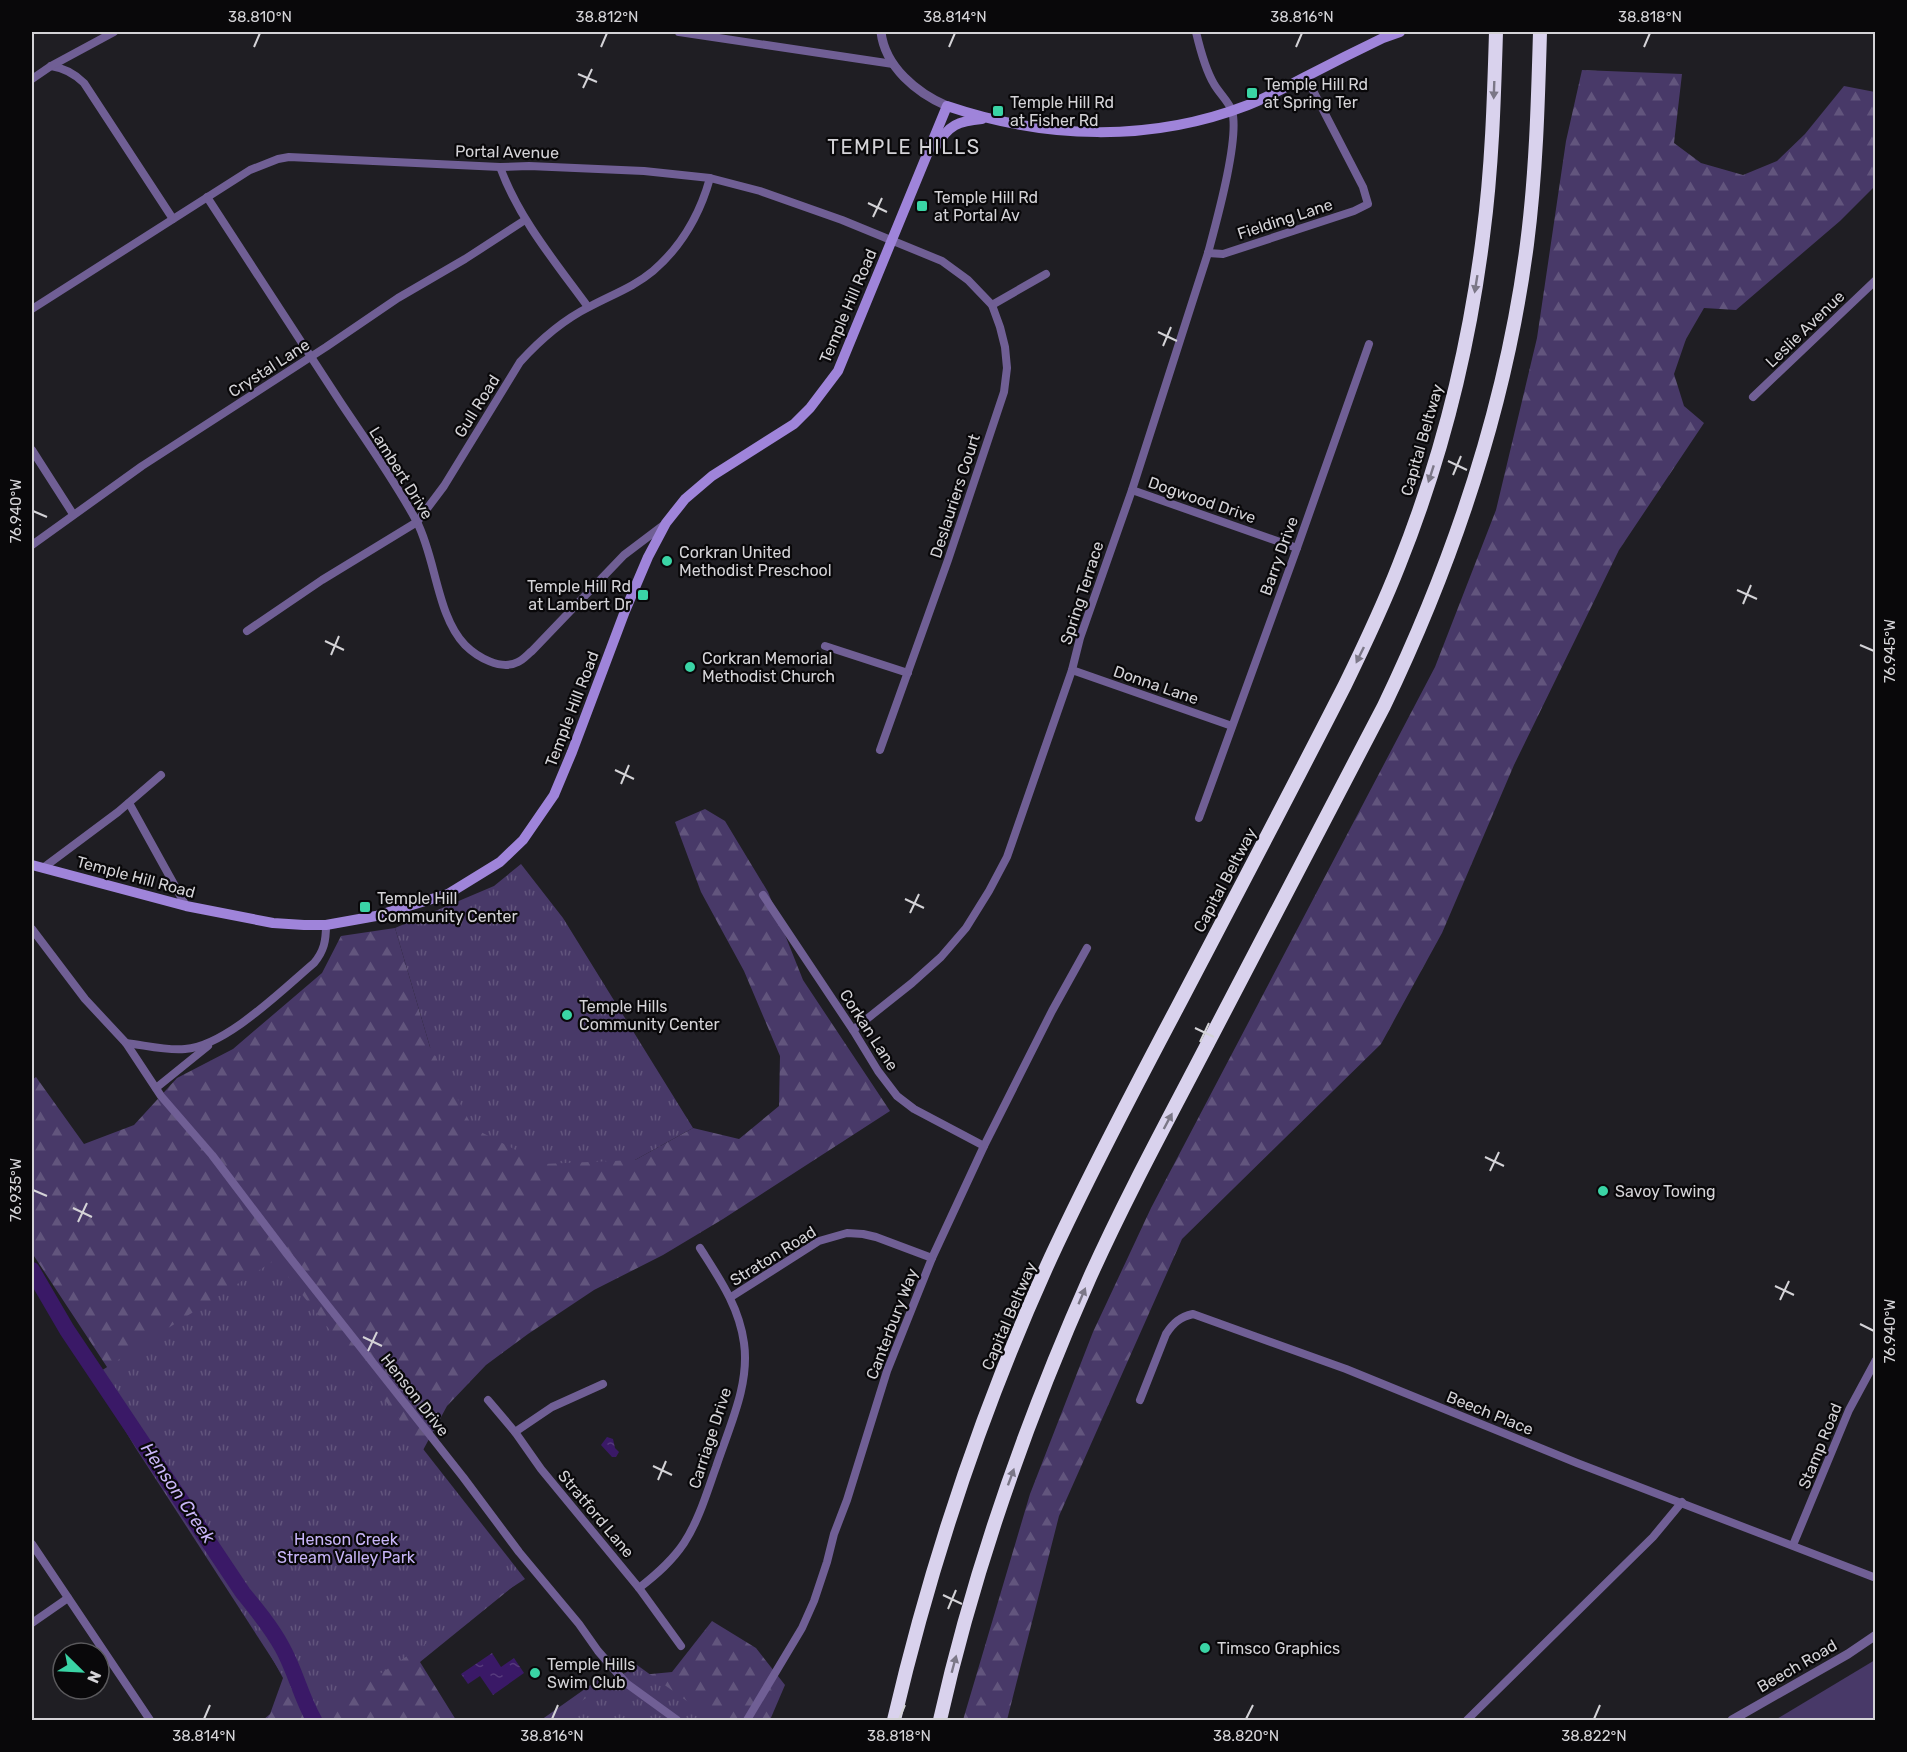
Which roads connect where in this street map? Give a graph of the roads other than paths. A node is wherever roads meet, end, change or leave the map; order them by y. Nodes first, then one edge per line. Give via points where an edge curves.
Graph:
1 (114, 32) edge
2 (680, 32) edge
3 (881, 32) edge
4 (1196, 32) edge
5 (1400, 32) edge
6 (1496, 32) edge
7 (1540, 32) edge
8 (893, 64) junction
9 (51, 66) junction
10 (1306, 76) junction
11 (32, 79) edge
12 (947, 106) junction
13 (1232, 110) junction
14 (987, 118) junction
15 (925, 164) junction
16 (500, 167) junction
17 (710, 178) junction
18 (207, 197) junction
19 (173, 219) junction
20 (525, 220) junction
21 (892, 240) junction
22 (1208, 253) junction
23 (1046, 273) dead end
24 (1875, 280) edge
25 (992, 305) junction
26 (588, 307) junction
27 (32, 309) edge
28 (1369, 344) dead end
29 (311, 357) junction
30 (1753, 397) dead end
31 (32, 450) edge
32 (1132, 490) junction
33 (73, 514) junction
34 (417, 522) junction
35 (666, 523) junction
36 (32, 546) edge
37 (1297, 548) junction
38 (247, 632) dead end
39 (825, 646) dead end
40 (1072, 670) junction
41 (908, 673) junction
42 (1232, 726) junction
43 (880, 750) dead end
44 (161, 775) dead end
45 (129, 802) junction
46 (1199, 818) dead end
47 (32, 865) edge
48 (43, 868) junction
49 (763, 895) dead end
50 (186, 906) junction
51 (326, 925) junction
52 (32, 929) edge
53 (1087, 948) dead end
54 (853, 1030) junction
55 (217, 1040) junction
56 (126, 1043) junction
57 (156, 1088) junction
58 (984, 1146) junction
59 (700, 1248) dead end
60 (932, 1258) junction
61 (731, 1297) junction
62 (1875, 1360) edge
63 (603, 1384) dead end
64 (488, 1400) dead end
65 (1140, 1400) dead end
66 (514, 1432) junction
67 (1682, 1502) junction
68 (32, 1544) edge
69 (1793, 1545) junction
70 (1875, 1578) edge
71 (639, 1588) junction
72 (68, 1598) junction
73 (32, 1623) edge
74 (1875, 1635) edge
75 (681, 1647) dead end
76 (150, 1720) edge
77 (677, 1720) edge
78 (747, 1720) edge
79 (894, 1720) edge
80 (939, 1720) edge
81 (1467, 1720) edge
82 (1732, 1720) edge

1 - 9 street
2 - 8 street
3 - 8 street
4 - 13 street via 1213,84
5 - 10 main road
6 -> 79 highway, Capital Beltway via 1489,180 1474,292 1452,399 1400,564 1345,685 1055,1248 992,1399 948,1526
80 -> 7 highway via 966,1618 1010,1481 1091,1277 1145,1163 1384,706 1412,648 1459,530 1495,412 1518,303 1533,189
8 - 12 street via 918,90
9 - 11 street
9 - 19 street via 74,74 84,83
10 - 13 main road
10 - 22 street, Fielding Lane via 1368,204 1223,254
12 - 14 main road
12 - 15 main road, Temple Hill Road
13 - 14 main road via 1173,126 1109,133 1051,130
13 - 22 street, Spring Terrace via 1230,157
14 - 15 main road via 956,124 940,139
15 - 21 main road, Temple Hill Road
16 - 17 street, Portal Avenue via 575,167
16 - 18 street, Portal Avenue via 288,157 250,170
16 - 20 street
17 - 21 street, Portal Avenue via 760,191
17 - 26 street, Gull Road via 689,230 662,263 636,283
18 - 19 street, Portal Avenue
18 - 29 street, Lambert Drive
19 - 27 street, Portal Avenue
20 - 26 street
20 - 29 street, Crystal Lane
21 - 25 street, Portal Avenue via 956,270
21 - 35 main road, Temple Hill Road via 852,340 823,394 794,424 712,476 685,499
22 - 32 street, Spring Terrace
23 - 25 street
24 - 30 street, Leslie Avenue
25 - 41 street, Deslauriers Court via 1005,347 1004,392
26 - 34 street, Gull Road via 534,346 520,362 444,486
28 - 37 street, Barry Drive
29 - 33 street, Crystal Lane
29 - 34 street, Lambert Drive
31 - 33 street
32 - 37 street, Dogwood Drive
32 - 40 street, Spring Terrace
33 - 36 street, Crystal Lane
34 - 35 street, Lambert Drive via 443,602 461,639 484,658 507,665 519,662 532,651 624,555
34 - 38 street, Gull Road
35 - 51 main road, Temple Hill Road via 625,611 554,795 523,840 500,862 448,894 376,916
37 - 42 street, Barry Drive
39 - 41 street
40 - 42 street, Donna Lane
40 - 54 street, Spring Terrace via 1007,857 989,891 966,928 941,957
41 - 43 street, Deslauriers Court
42 - 46 street, Barry Drive
44 - 45 street
45 - 48 street
45 - 50 street
47 - 48 main road, Temple Hill Road
48 - 50 main road, Temple Hill Road
49 - 54 street, Corkan Lane
50 - 51 main road, Temple Hill Road via 273,923
51 - 55 street via 325,943 314,963
52 - 56 street, Henson Drive via 85,999
53 - 58 street, Canterbury Way
54 - 58 street, Corkan Lane via 897,1096
55 - 56 street via 184,1050
55 - 57 street
56 - 57 street, Henson Drive
57 - 77 street, Henson Drive via 598,1651 627,1683
58 - 60 street, Canterbury Way
59 - 61 street, Carriage Drive
60 - 61 street, Straton Road via 863,1234 848,1233 819,1241
60 - 78 street, Canterbury Way via 887,1371 814,1601
61 - 71 street, Carriage Drive via 744,1343 738,1402 703,1505 686,1540 670,1562
62 - 69 street, Stamp Road via 1849,1410
63 - 66 street via 552,1407
64 - 66 street, Stratford Lane
65 - 67 street, Beech Place via 1166,1334 1183,1316 1193,1314 1346,1369
66 - 71 street, Stratford Lane
67 - 69 street, Beech Place
67 - 81 street via 1653,1537
68 - 72 street
69 - 70 street, Beech Place
71 - 75 street, Stratford Lane
72 - 73 street
72 - 76 street
74 - 82 street, Beech Road

